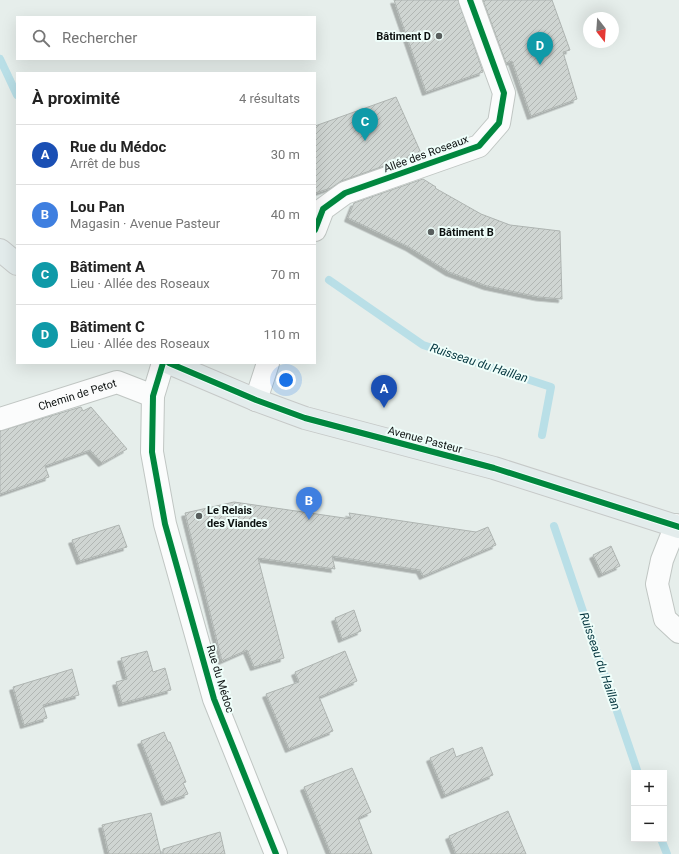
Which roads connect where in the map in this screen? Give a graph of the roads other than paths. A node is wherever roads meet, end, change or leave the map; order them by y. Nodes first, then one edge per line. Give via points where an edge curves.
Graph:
1 (470, 0) edge
2 (316, 227) edge
3 (0, 250) edge
4 (16, 263) edge
5 (163, 364) edge
6 (171, 364) edge
7 (268, 364) edge
8 (153, 396) junction
9 (256, 400) junction
10 (0, 419) edge
11 (677, 526) edge
12 (679, 632) edge
13 (276, 854) edge

1 - 2 street, Allée des Roseaux via 504,93 499,123 479,146 345,193 323,209
3 - 4 main road
5 - 8 street, Rue du Médoc
6 - 9 main road, Avenue Pasteur
7 - 9 street
8 - 10 street, Chemin de Petot via 117,382
8 - 13 street, Rue du Médoc via 152,452 165,524 214,699
9 - 11 main road, Avenue Pasteur via 312,420 494,468
11 - 12 street via 662,560 657,584 665,619

